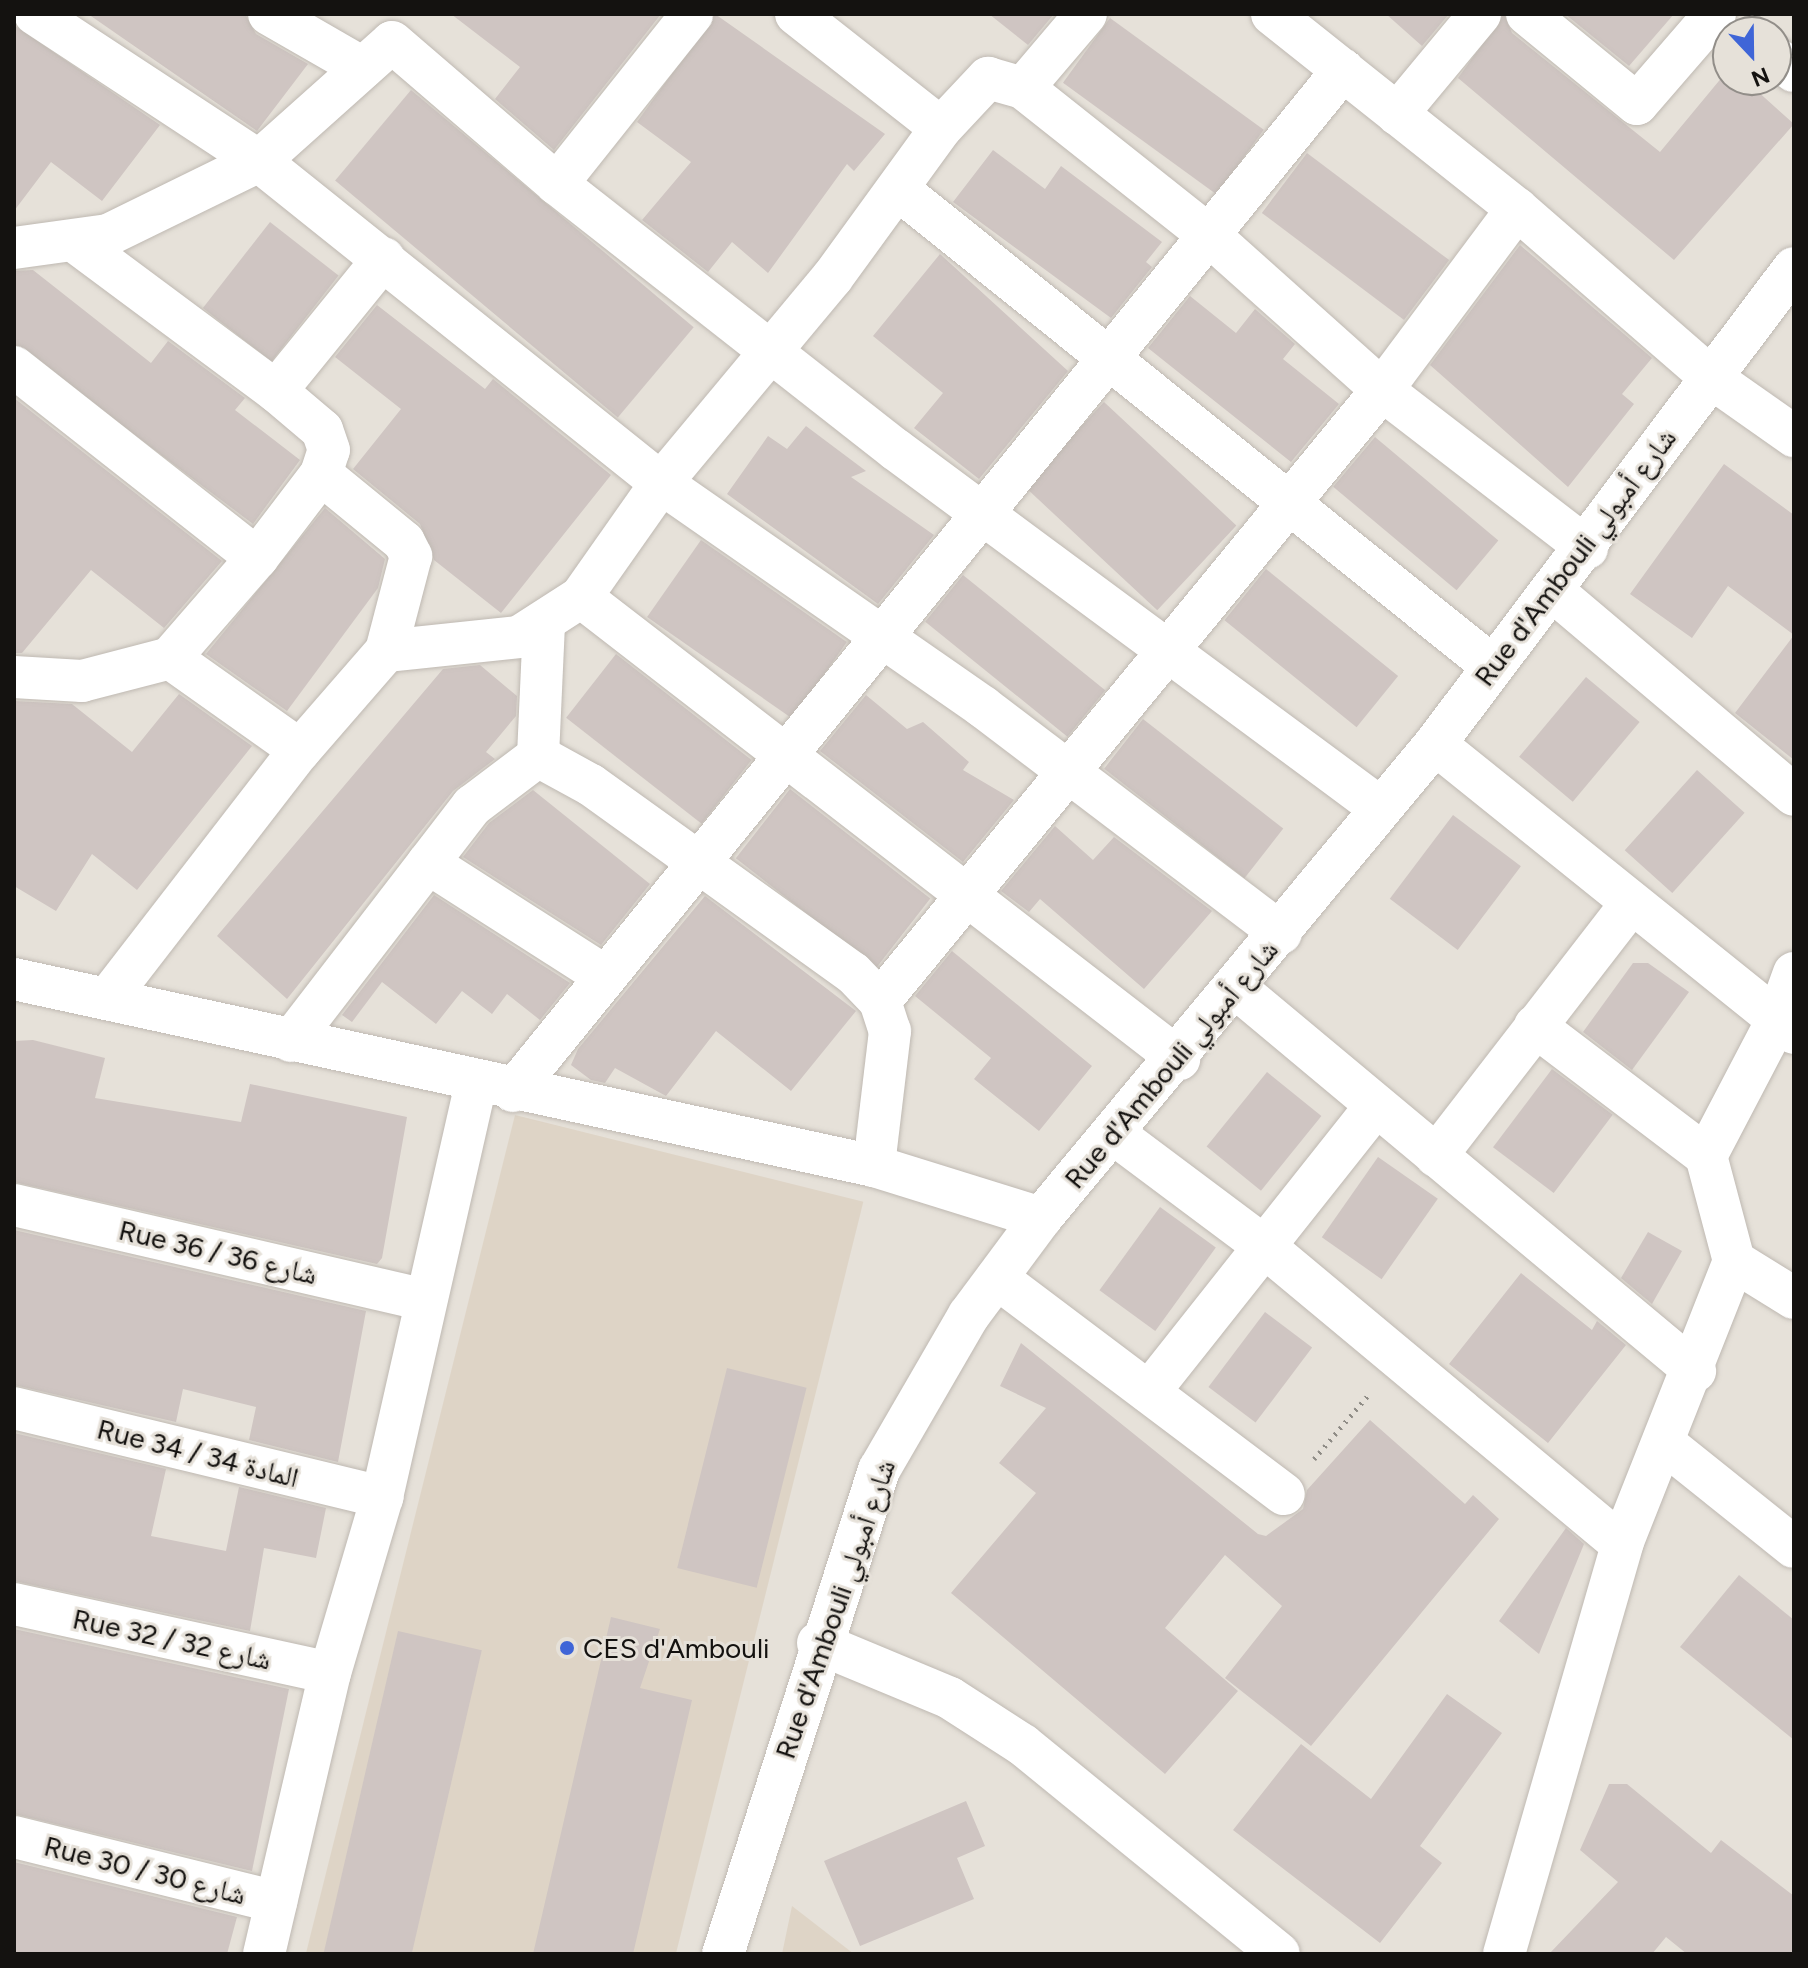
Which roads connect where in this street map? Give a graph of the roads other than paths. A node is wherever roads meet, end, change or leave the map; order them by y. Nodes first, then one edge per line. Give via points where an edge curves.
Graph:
1 (35, 14) edge
2 (269, 14) edge
3 (692, 14) edge
4 (1086, 14) edge
5 (1272, 14) edge
6 (1480, 14) edge
7 (1527, 14) edge
8 (1717, 14) edge
9 (800, 15) edge
10 (390, 41) edge
11 (1343, 70) junction
12 (1023, 88) junction
13 (1397, 114) junction
14 (941, 128) junction
15 (259, 161) junction
16 (557, 184) junction
17 (899, 190) junction
18 (1517, 209) junction
19 (1210, 236) junction
20 (74, 241) junction
21 (14, 248) edge
22 (384, 258) junction
23 (1794, 268) edge
24 (772, 352) junction
25 (1105, 362) junction
26 (14, 367) edge
27 (1710, 377) junction
28 (1382, 390) junction
29 (276, 391) junction
30 (1794, 436) edge
31 (321, 474) junction
32 (661, 483) junction
33 (1286, 504) junction
34 (980, 512) junction
35 (1587, 548) junction
36 (257, 558) junction
37 (1554, 592) junction
38 (581, 597) junction
39 (544, 626) junction
40 (882, 636) junction
41 (1168, 649) junction
42 (386, 651) junction
43 (170, 658) junction
44 (1491, 665) junction
45 (16, 683) edge
46 (1435, 744) junction
47 (300, 750) junction
48 (785, 754) junction
49 (538, 756) junction
50 (1071, 772) junction
51 (1794, 795) edge
52 (1379, 807) junction
53 (428, 863) junction
54 (701, 864) junction
55 (971, 897) junction
56 (1631, 904) junction
57 (1281, 933) junction
58 (1794, 973) edge
59 (603, 975) junction
60 (14, 979) edge
61 (1236, 988) junction
62 (108, 998) junction
63 (880, 1001) junction
64 (1535, 1026) junction
65 (1786, 1027) edge
66 (291, 1041) junction
67 (1179, 1059) junction
68 (494, 1087) junction
69 (1376, 1106) junction
70 (1114, 1134) junction
71 (1436, 1156) junction
72 (1706, 1156) junction
73 (874, 1166) junction
74 (14, 1205) edge
75 (1041, 1218) junction
76 (1265, 1247) junction
77 (1734, 1261) junction
78 (997, 1278) junction
79 (1794, 1298) edge
80 (422, 1299) junction
81 (1695, 1371) junction
82 (1149, 1392) junction
83 (14, 1408) edge
84 (1664, 1443) junction
85 (1284, 1494) road end
86 (382, 1497) junction
87 (1622, 1544) junction
88 (1794, 1547) edge
89 (14, 1604) edge
90 (818, 1643) junction
91 (330, 1673) junction
92 (14, 1837) edge
93 (276, 1902) junction
94 (264, 1954) edge
95 (723, 1954) edge
96 (1279, 1954) edge
97 (1504, 1954) edge

1 - 15 street
2 - 10 street
3 - 16 street
4 - 12 street
5 - 11 street
6 - 13 street
7 - 8 street via 1637,104
9 - 14 street
10 - 15 street
10 - 16 street
11 - 13 street
11 - 19 street
12 - 14 street via 988,78
12 - 19 street
13 - 18 street
14 - 17 street
15 - 20 street via 162,212
15 - 22 street
16 - 24 street
17 - 24 street
17 - 25 street
18 - 27 street
18 - 28 street
19 - 25 street
19 - 28 street
20 - 21 street
20 - 29 street
22 - 29 street
22 - 32 street via 519,376
23 - 27 street, Rue d'Ambouli شارع أمبولي
24 - 32 street
24 - 34 street
25 - 33 street
25 - 34 street
26 - 36 street
27 - 30 street
27 - 35 street, Rue d'Ambouli شارع أمبولي
28 - 33 street
28 - 35 street
29 - 31 street via 322,430 329,450
31 - 36 street
31 - 42 street via 404,542 411,556
32 - 38 street
32 - 40 street
33 - 41 street
33 - 44 street
34 - 40 street
34 - 41 street
35 - 37 street, Rue d'Ambouli شارع أمبولي
36 - 43 street
37 - 44 street, Rue d'Ambouli شارع أمبولي
37 - 51 street
38 - 39 street
38 - 48 street
39 - 42 street via 482,643
39 - 49 street
40 - 48 street
40 - 50 street
41 - 50 street
41 - 52 street
42 - 47 street
43 - 45 street via 82,681
43 - 47 street
44 - 46 street, Rue d'Ambouli شارع أمبولي
46 - 52 street, Rue d'Ambouli شارع أمبولي
46 - 56 street
47 - 62 street
48 - 54 street
48 - 55 street
49 - 53 street via 472,806
49 - 54 street via 572,772
50 - 55 street
50 - 57 street
52 - 57 street, Rue d'Ambouli شارع أمبولي
53 - 59 street
53 - 66 street
54 - 59 street
54 - 63 street
55 - 63 street
55 - 67 street
56 - 64 street
56 - 65 street
57 - 61 street, Rue d'Ambouli شارع أمبولي
58 - 65 street
59 - 68 street
60 - 62 street
61 - 67 street, Rue d'Ambouli شارع أمبولي
61 - 69 street
62 - 66 street
63 - 73 street via 890,1031
64 - 71 street
64 - 72 street
65 - 72 street
66 - 68 street
67 - 70 street, Rue d'Ambouli شارع أمبولي
68 - 73 street
68 - 80 street
69 - 71 street
69 - 76 street
70 - 75 street, Rue d'Ambouli شارع أمبولي
70 - 76 street
71 - 81 street
72 - 77 street
73 - 75 street
74 - 80 street, Rue 36 / شارع 36
75 - 78 street, Rue d'Ambouli شارع أمبولي
76 - 82 street
76 - 87 street
77 - 79 street
77 - 81 street
78 - 82 street
78 - 90 street, Rue d'Ambouli شارع أمبولي via 879,1470
80 - 86 street
81 - 84 street
82 - 85 street
83 - 86 street, Rue 34 / المادة 34
84 - 87 street
84 - 88 street
86 - 91 street
87 - 97 street
89 - 91 street, Rue 32 / شارع 32
90 - 95 street, Rue d'Ambouli شارع أمبولي
90 - 96 street via 950,1698 1023,1745
91 - 93 street
92 - 93 street, Rue 30 / شارع 30
93 - 94 street

